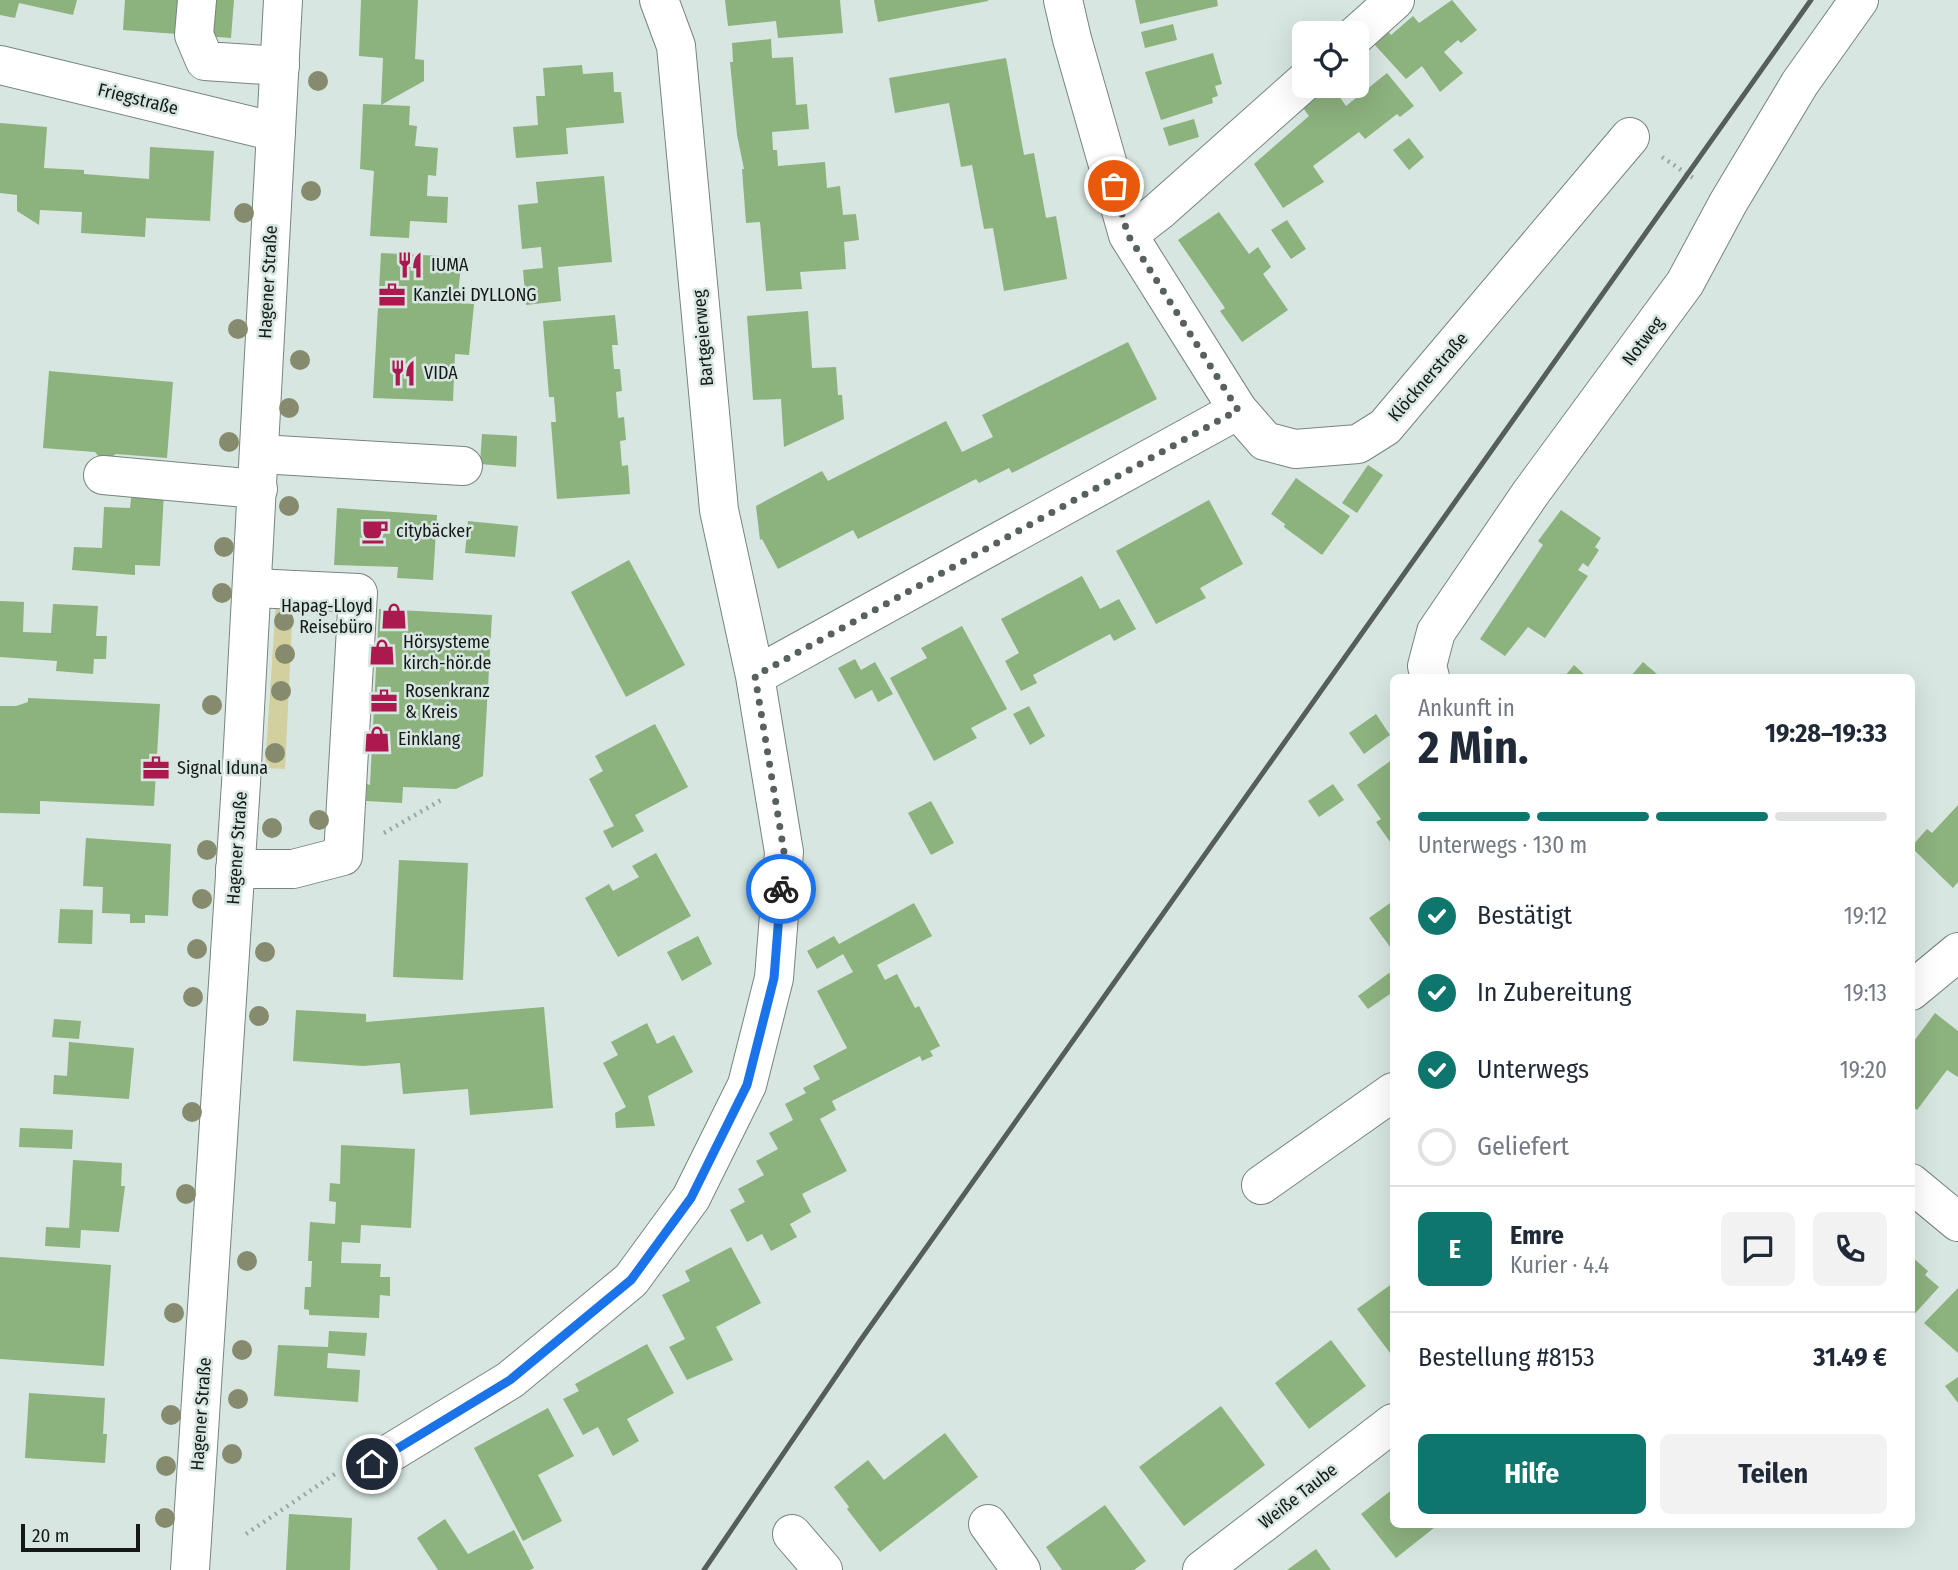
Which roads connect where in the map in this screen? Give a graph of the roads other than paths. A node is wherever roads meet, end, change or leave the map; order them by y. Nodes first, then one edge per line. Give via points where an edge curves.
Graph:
1 (197, 0) edge
2 (223, 0) edge
3 (283, 0) edge
4 (659, 0) edge
5 (1063, 0) edge
6 (1395, 0) edge
7 (1859, 0) edge
8 (1369, 23) edge
9 (205, 61) junction
10 (0, 65) edge
11 (280, 66) junction
12 (1292, 93) edge
13 (195, 114) junction
14 (276, 132) junction
15 (1630, 136) road end
16 (1128, 235) junction
17 (1238, 410) junction
18 (463, 466) dead end
19 (259, 471) junction
20 (103, 475) dead end
21 (252, 588) junction
22 (1429, 674) edge
23 (755, 676) junction
24 (235, 869) junction
25 (1958, 951) edge
26 (1915, 988) edge
27 (1390, 1094) edge
28 (1261, 1185) dead end
29 (1915, 1186) edge
30 (1958, 1222) edge
31 (1390, 1425) edge
32 (372, 1464) road end
33 (988, 1524) dead end
34 (792, 1534) dead end
35 (190, 1570) edge
36 (823, 1570) edge
37 (1021, 1570) edge
38 (1202, 1570) edge

1 - 9 street via 194,35
2 - 9 street via 220,37
3 - 11 street, Hagener Straße
4 - 23 street, Bartgeierweg via 676,46 719,510
5 - 16 street, Klöcknerstraße
6 - 8 street
7 - 22 street, Notweg via 1800,83 1685,284 1530,494 1436,632
9 - 11 street
9 - 13 street
10 - 13 street, Friegstraße
11 - 14 street, Hagener Straße
12 - 16 street
13 - 14 street, Friegstraße
14 - 19 street, Hagener Straße
15 - 17 street, Klöcknerstraße via 1385,426 1358,444 1295,449 1265,441
16 - 17 street, Klöcknerstraße
17 - 23 street
18 - 19 street
19 - 20 street
19 - 21 street, Hagener Straße
21 - 24 street, Hagener Straße
21 - 24 street via 358,593 344,856 293,869
23 - 32 street, Bartgeierweg via 784,852 774,978 747,1085 691,1198 631,1280 510,1380
24 - 35 street, Hagener Straße
25 - 26 street
27 - 28 street
29 - 30 street
31 - 38 street, Weiße Taube
33 - 37 street
34 - 36 street

